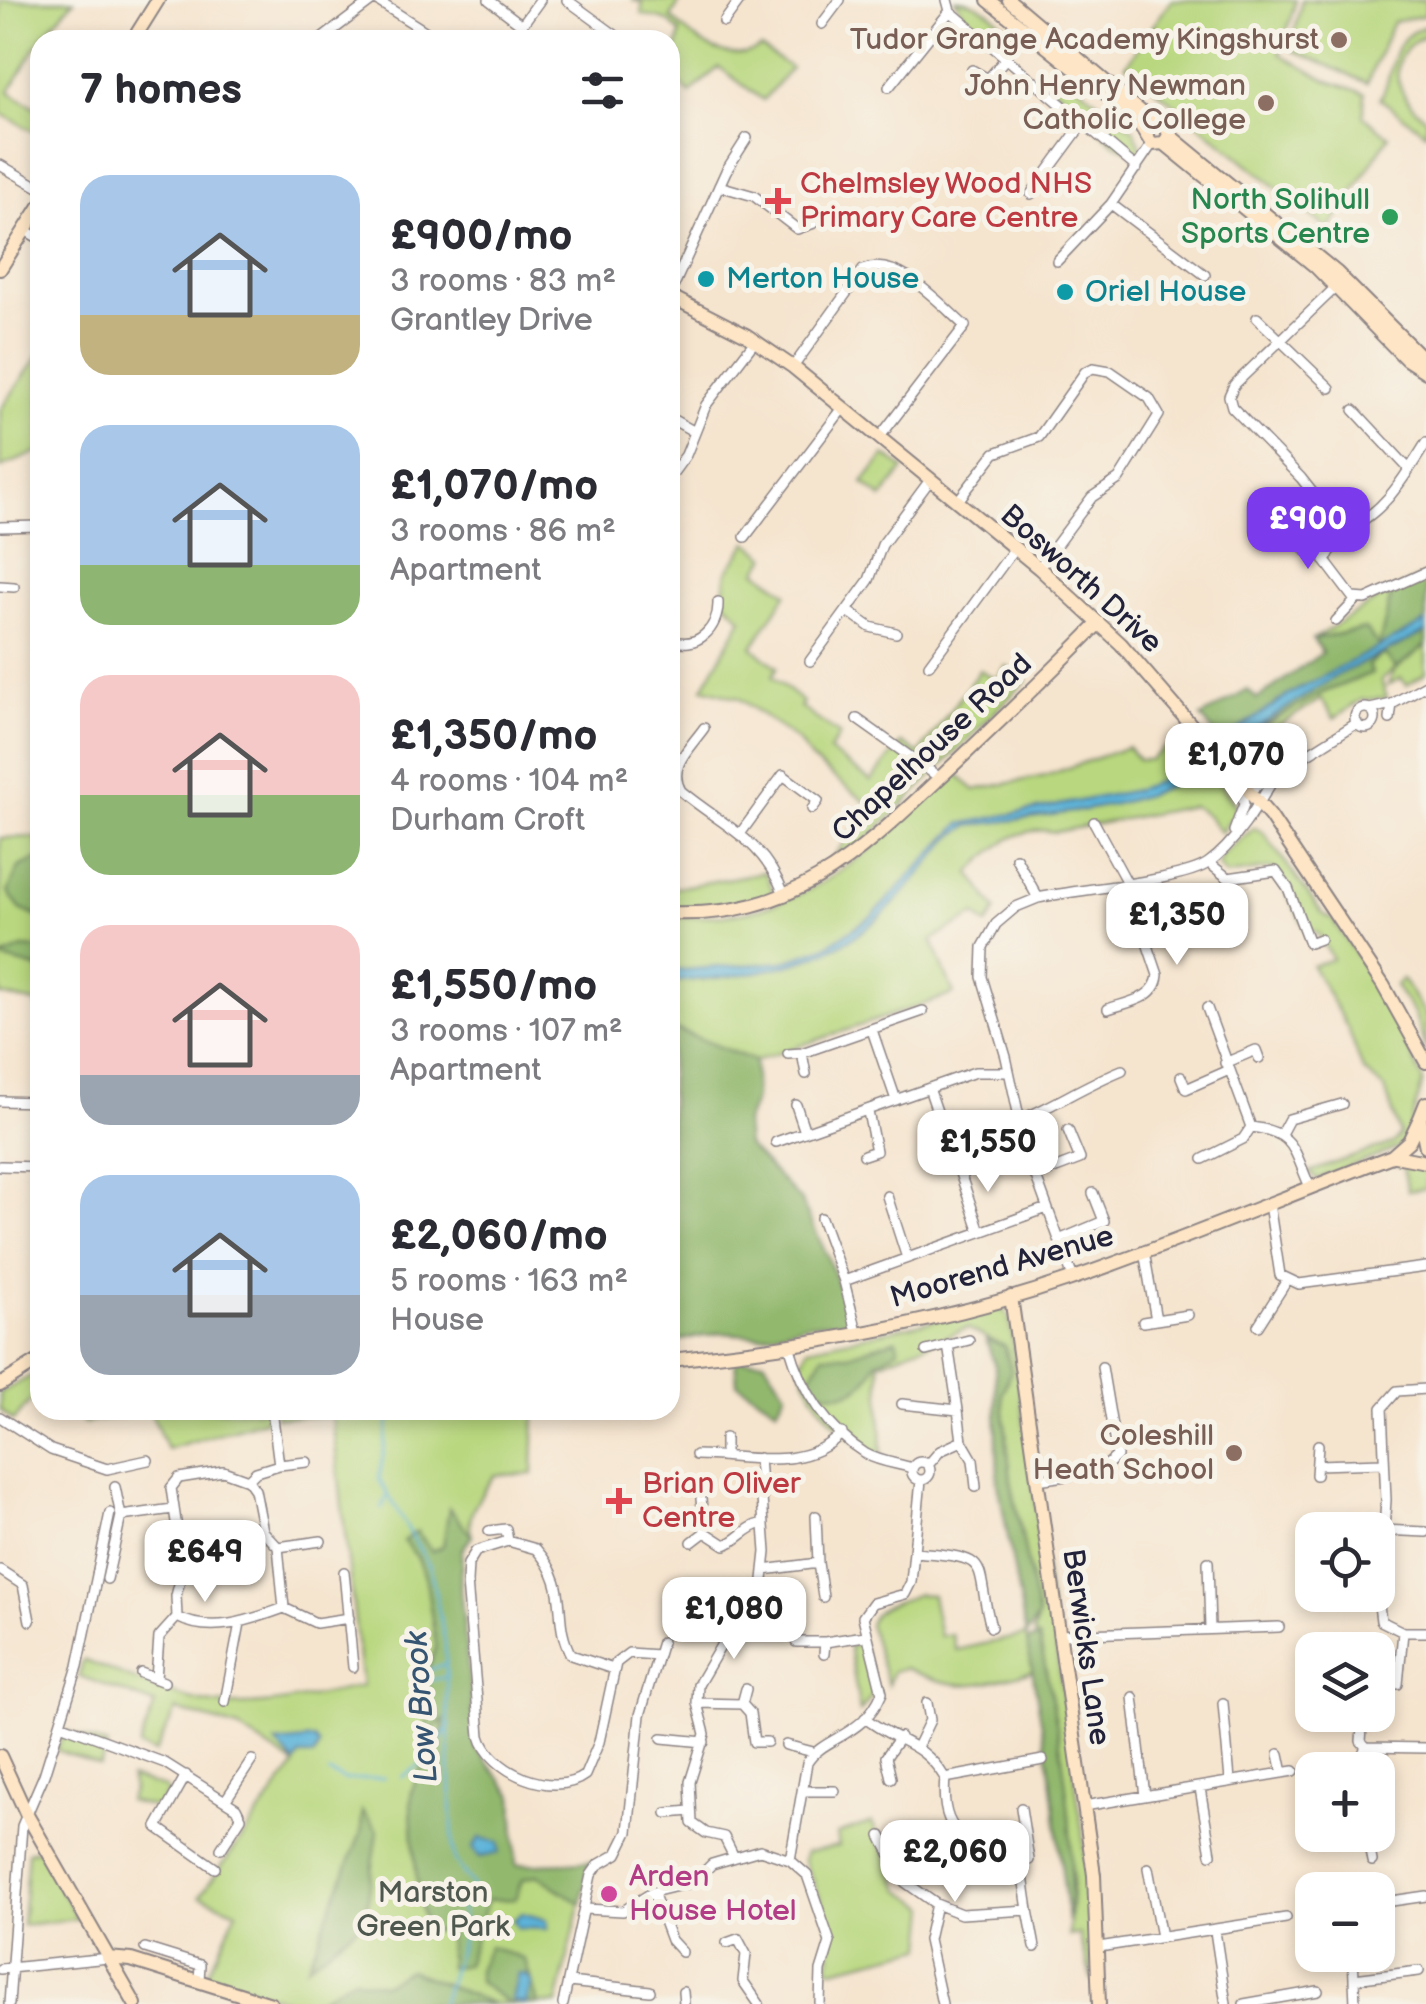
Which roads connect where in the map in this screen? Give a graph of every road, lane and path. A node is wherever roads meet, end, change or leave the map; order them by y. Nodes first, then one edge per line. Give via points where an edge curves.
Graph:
1 (158, 0) edge
2 (375, 0) edge
3 (489, 0) edge
4 (540, 0) edge
5 (567, 0) edge
6 (740, 0) edge
7 (840, 0) edge
8 (988, 0) edge
9 (1009, 0) edge
10 (948, 5) edge
11 (724, 22) dead end
12 (522, 24) junction
13 (822, 24) dead end
14 (139, 30) edge
15 (336, 30) edge
16 (422, 30) edge
17 (518, 30) edge
18 (608, 30) edge
19 (1007, 57) junction
20 (972, 70) dead end
21 (889, 87) dead end
22 (1084, 122) junction
23 (1148, 124) junction
24 (746, 138) dead end
25 (1162, 141) junction
26 (0, 165) edge
27 (1137, 168) junction
28 (30, 182) edge
29 (719, 186) junction
30 (1031, 194) dead end
31 (1111, 204) junction
32 (30, 222) edge
33 (814, 222) dead end
34 (25, 230) junction
35 (30, 233) edge
36 (1057, 261) dead end
37 (0, 269) edge
38 (680, 273) edge
39 (1205, 275) dead end
40 (1336, 287) junction
41 (680, 300) edge
42 (1257, 318) dead end
43 (755, 341) junction
44 (1280, 342) junction
45 (1426, 362) edge
46 (793, 368) junction
47 (1426, 372) edge
48 (1330, 388) dead end
49 (843, 408) junction
50 (1354, 410) dead end
51 (680, 423) edge
52 (693, 430) junction
53 (878, 438) junction
54 (1426, 444) edge
55 (680, 464) edge
56 (1409, 469) junction
57 (930, 480) junction
58 (957, 502) junction
59 (1318, 506) junction
60 (1271, 508) dead end
61 (1294, 523) junction
62 (30, 526) edge
63 (0, 528) edge
64 (1342, 530) junction
65 (745, 538) dead end
66 (1015, 548) junction
67 (1305, 550) dead end
68 (1038, 568) junction
69 (1426, 572) edge
70 (0, 586) edge
71 (14, 587) dead end
72 (1357, 599) junction
73 (718, 602) dead end
74 (848, 611) junction
75 (1336, 621) dead end
76 (1099, 623) junction
77 (896, 633) dead end
78 (680, 642) edge
79 (810, 661) dead end
80 (930, 664) dead end
81 (1426, 685) edge
82 (1392, 704) junction
83 (1370, 709) junction
84 (857, 719) dead end
85 (1390, 719) dead end
86 (1356, 723) junction
87 (704, 728) dead end
88 (680, 765) edge
89 (1279, 770) junction
90 (940, 778) junction
91 (680, 790) edge
92 (1251, 800) junction
93 (812, 809) dead end
94 (1094, 822) dead end
95 (740, 834) junction
96 (1230, 838) junction
97 (1016, 858) dead end
98 (1209, 863) junction
99 (1126, 882) junction
100 (785, 896) junction
101 (1038, 898) junction
102 (680, 913) edge
103 (1320, 939) dead end
104 (1207, 1008) dead end
105 (1108, 1009) dead end
106 (923, 1011) dead end
107 (872, 1030) junction
108 (802, 1053) junction
109 (788, 1054) dead end
110 (1422, 1056) edge
111 (1259, 1058) dead end
112 (1226, 1067) junction
113 (1122, 1070) dead end
114 (1008, 1072) junction
115 (806, 1074) dead end
116 (1426, 1076) edge
117 (1181, 1078) dead end
118 (929, 1088) junction
119 (896, 1100) junction
120 (0, 1101) edge
121 (30, 1102) edge
122 (1342, 1104) dead end
123 (1424, 1105) edge
124 (796, 1106) dead end
125 (868, 1112) junction
126 (953, 1120) dead end
127 (1020, 1120) junction
128 (941, 1124) junction
129 (1250, 1128) junction
130 (1068, 1130) dead end
131 (805, 1132) junction
132 (1282, 1132) junction
133 (948, 1140) dead end
134 (776, 1142) dead end
135 (1426, 1146) edge
136 (864, 1155) dead end
137 (1392, 1156) junction
138 (1203, 1158) dead end
139 (1426, 1162) edge
140 (0, 1166) edge
141 (30, 1167) edge
142 (959, 1170) dead end
143 (1036, 1176) junction
144 (1310, 1187) junction
145 (1093, 1193) dead end
146 (887, 1196) dead end
147 (1268, 1204) junction
148 (1048, 1208) junction
149 (821, 1218) dead end
150 (980, 1232) junction
151 (1059, 1240) junction
152 (1144, 1251) junction
153 (908, 1258) junction
154 (1426, 1267) edge
155 (1073, 1278) junction
156 (844, 1281) junction
157 (1286, 1282) junction
158 (1010, 1297) junction
159 (1188, 1315) dead end
160 (1156, 1320) junction
161 (1142, 1322) dead end
162 (1258, 1326) dead end
163 (858, 1332) junction
164 (969, 1340) dead end
165 (948, 1345) junction
166 (789, 1346) junction
167 (926, 1351) dead end
168 (680, 1359) edge
169 (30, 1366) edge
170 (1102, 1366) dead end
171 (0, 1385) edge
172 (1426, 1389) edge
173 (902, 1404) dead end
174 (921, 1408) junction
175 (958, 1410) junction
176 (0, 1416) edge
177 (273, 1420) edge
178 (921, 1421) dead end
179 (842, 1433) junction
180 (725, 1438) dead end
181 (962, 1441) junction
182 (1318, 1445) dead end
183 (696, 1455) dead end
184 (725, 1455) junction
185 (760, 1458) junction
186 (148, 1460) dead end
187 (306, 1462) dead end
188 (1383, 1463) junction
189 (279, 1465) junction
190 (928, 1465) junction
191 (912, 1468) junction
192 (964, 1472) dead end
193 (976, 1472) junction
194 (248, 1480) junction
195 (922, 1480) junction
196 (1037, 1480) junction
197 (115, 1487) dead end
198 (976, 1487) dead end
199 (701, 1499) dead end
200 (173, 1509) junction
201 (1382, 1512) edge
202 (115, 1515) junction
203 (816, 1516) dead end
204 (763, 1523) junction
205 (832, 1531) dead end
206 (1395, 1531) edge
207 (489, 1532) dead end
208 (705, 1532) junction
209 (820, 1532) junction
210 (1426, 1532) edge
211 (321, 1540) dead end
212 (508, 1541) junction
213 (692, 1542) dead end
214 (278, 1547) junction
215 (914, 1552) junction
216 (1208, 1562) dead end
217 (818, 1563) junction
218 (0, 1570) edge
219 (764, 1570) junction
220 (344, 1572) dead end
221 (107, 1579) dead end
222 (823, 1598) dead end
223 (284, 1608) junction
224 (986, 1611) junction
225 (1381, 1612) edge
226 (972, 1614) dead end
227 (177, 1618) junction
228 (349, 1618) junction
229 (30, 1621) dead end
230 (240, 1623) junction
231 (990, 1627) dead end
232 (1279, 1627) dead end
233 (1210, 1629) junction
234 (1403, 1632) junction
235 (1426, 1632) edge
236 (1058, 1635) junction
237 (865, 1636) junction
238 (662, 1642) dead end
239 (796, 1642) dead end
240 (658, 1655) junction
241 (353, 1667) dead end
242 (613, 1668) junction
243 (141, 1673) dead end
244 (1398, 1684) dead end
245 (746, 1689) dead end
246 (229, 1696) dead end
247 (1133, 1697) dead end
248 (697, 1703) junction
249 (1224, 1703) dead end
250 (742, 1704) junction
251 (927, 1704) dead end
252 (865, 1718) junction
253 (60, 1724) junction
254 (1362, 1732) edge
255 (900, 1737) junction
256 (662, 1738) dead end
257 (740, 1740) dead end
258 (704, 1742) junction
259 (754, 1742) junction
260 (767, 1742) dead end
261 (786, 1746) dead end
262 (918, 1746) junction
263 (1366, 1747) junction
264 (1426, 1748) edge
265 (814, 1752) junction
266 (1364, 1752) edge
267 (1279, 1754) dead end
268 (0, 1756) edge
269 (252, 1760) dead end
270 (1043, 1760) dead end
271 (186, 1776) junction
272 (891, 1778) dead end
273 (945, 1778) junction
274 (1230, 1780) junction
275 (1200, 1788) junction
276 (803, 1791) junction
277 (835, 1791) dead end
278 (1146, 1796) junction
279 (225, 1801) junction
280 (1084, 1806) junction
281 (1021, 1808) dead end
282 (691, 1811) junction
283 (667, 1813) dead end
284 (26, 1815) junction
285 (881, 1836) dead end
286 (1024, 1837) junction
287 (222, 1849) dead end
288 (1370, 1852) edge
289 (1211, 1854) dead end
290 (734, 1858) junction
291 (790, 1860) junction
292 (1029, 1860) dead end
293 (1372, 1861) dead end
294 (215, 1868) dead end
295 (1148, 1868) dead end
296 (1023, 1876) dead end
297 (653, 1892) junction
298 (1426, 1896) edge
299 (1395, 1901) edge
300 (936, 1904) junction
301 (585, 1909) junction
302 (1028, 1910) junction
303 (1286, 1918) dead end
304 (1215, 1931) junction
305 (1160, 1937) junction
306 (671, 1940) junction
307 (727, 1943) dead end
308 (1035, 1947) dead end
309 (1099, 1947) junction
310 (145, 1948) dead end
311 (659, 1948) dead end
312 (682, 1952) dead end
313 (108, 1958) junction
314 (6, 1968) edge
315 (1419, 1971) dead end
316 (1354, 1972) edge
317 (199, 1980) junction
318 (1354, 1980) junction
319 (569, 1982) junction
320 (650, 1991) dead end
321 (1318, 1991) dead end
322 (683, 1992) dead end
323 (9, 2004) edge
324 (134, 2004) edge
325 (270, 2004) edge
326 (563, 2004) edge
327 (684, 2004) edge
328 (759, 2004) edge
329 (820, 2004) edge
330 (942, 2004) edge
331 (1098, 2004) edge
332 (1226, 2004) edge
333 (1244, 2004) edge
334 (1356, 2004) edge

1 - 14 street
2 - 15 street
2 - 16 street
3 - 12 street
4 - 12 street
5 - 18 street
6 - 11 street
7 - 13 street
8 - 23 street
9 - 23 street
10 - 19 street
10 - 21 street
12 - 17 street
19 - 20 street via 988,79
19 - 22 street
22 - 27 street
22 - 30 street
23 - 25 street via 1145,138
23 - 25 street via 1164,123
24 - 29 street
25 - 27 street
25 - 40 street
25 - 45 street via 1337,273
26 - 28 street
27 - 31 street
29 - 33 street via 754,196 796,229
29 - 38 street
31 - 36 street
31 - 39 street
32 - 34 street
34 - 35 street
34 - 37 street
40 - 44 street
40 - 47 street
41 - 43 street, Bosworth Drive
42 - 44 street
43 - 46 street, Bosworth Drive
43 - 52 street
44 - 48 street
44 - 59 street via 1234,385 1228,400
46 - 49 street, Bosworth Drive
46 - 53 street via 863,270 876,265 894,270 964,326
49 - 53 street, Bosworth Drive
49 - 65 street
50 - 56 street
51 - 52 street
52 - 55 street
53 - 57 street, Bosworth Drive
54 - 56 street
56 - 64 street via 1362,524
57 - 58 street, Bosworth Drive
57 - 74 street via 882,545
58 - 66 street, Bosworth Drive
58 - 68 street via 995,453 1039,437 1086,372 1110,371 1149,398 1159,415 1154,429 1119,479 1092,496
59 - 61 street
59 - 64 street
60 - 61 street
61 - 67 street
62 - 63 street
64 - 72 street via 1324,561
66 - 68 street, Bosworth Drive
66 - 80 street
68 - 76 street, Bosworth Drive
69 - 72 street
70 - 71 street
72 - 75 street
73 - 78 street via 715,622 699,640
74 - 77 street via 870,627
74 - 79 street
76 - 90 street, Chapelhouse Road
76 - 92 street, Bosworth Drive
81 - 82 street
82 - 83 street
82 - 85 street
83 - 86 street via 1358,711
83 - 86 street via 1372,725
84 - 90 street
86 - 89 street
87 - 88 street
89 - 92 street
89 - 92 street
90 - 100 street, Chapelhouse Road via 852,860
91 - 95 street
92 - 96 street
92 - 96 street
92 - 110 street, Bosworth Drive via 1383,985
93 - 95 street via 818,801 783,775
94 - 99 street
95 - 100 street via 772,863
96 - 98 street
97 - 101 street
98 - 99 street
98 - 103 street via 1228,878 1276,871 1309,943
99 - 101 street
99 - 105 street via 1158,984
100 - 102 street, Chapelhouse Road via 726,911
101 - 114 street via 996,924 981,956
104 - 112 street
106 - 107 street
107 - 108 street
107 - 119 street
108 - 109 street
108 - 115 street
110 - 116 street, Bosworth Drive
111 - 112 street via 1256,1050
112 - 117 street via 1186,1089
112 - 129 street
113 - 127 street
114 - 118 street via 975,1072
114 - 127 street
118 - 119 street
118 - 128 street
119 - 125 street
120 - 121 street
122 - 132 street via 1288,1119
123 - 135 street
123 - 137 street via 1409,1141
124 - 131 street
125 - 131 street
125 - 136 street via 881,1151
126 - 128 street
127 - 143 street
128 - 133 street
129 - 132 street
129 - 138 street via 1244,1139
130 - 143 street via 1080,1159
131 - 134 street
132 - 144 street
137 - 139 street
137 - 144 street, Moorend Avenue
140 - 141 street
142 - 150 street
143 - 148 street
144 - 147 street, Moorend Avenue
145 - 151 street via 1104,1222
146 - 153 street
147 - 152 street, Moorend Avenue
147 - 157 street
148 - 150 street
148 - 151 street
149 - 156 street
150 - 153 street
151 - 155 street
152 - 155 street, Moorend Avenue
152 - 160 street
153 - 156 street
154 - 157 street
155 - 158 street, Moorend Avenue
156 - 163 street
157 - 162 street
158 - 163 street, Moorend Avenue
158 - 196 street, Berwicks Lane
159 - 160 street
160 - 161 street
163 - 166 street, Moorend Avenue
164 - 165 street
165 - 167 street
165 - 175 street
166 - 168 street, Moorend Avenue
166 - 179 street via 813,1406
169 - 171 street
170 - 196 street via 1117,1456 1100,1470
172 - 188 street via 1397,1391 1385,1400
173 - 174 street
174 - 175 street
174 - 178 street
175 - 181 street
176 - 186 street via 51,1450 108,1473
177 - 189 street
179 - 185 street via 799,1458
179 - 191 street via 867,1454
180 - 184 street
181 - 190 street
181 - 193 street
182 - 188 street via 1316,1470
183 - 184 street
184 - 185 street
185 - 204 street
187 - 189 street
188 - 201 street
189 - 194 street
190 - 191 street
190 - 195 street
191 - 195 street
192 - 193 street
193 - 198 street
194 - 200 street via 222,1471 178,1478
194 - 214 street via 260,1501 263,1530
195 - 215 street
196 - 236 street, Berwicks Lane
197 - 202 street
199 - 208 street
200 - 202 street
200 - 227 street via 183,1568
202 - 221 street
202 - 253 street
203 - 209 street
204 - 208 street via 724,1544
204 - 219 street
205 - 209 street
206 - 210 street
207 - 212 street via 506,1529
208 - 213 street
209 - 217 street
211 - 214 street
212 - 242 street via 536,1548 551,1567 571,1654
212 - 242 street via 484,1546 468,1564 483,1746 527,1780 580,1780 599,1742
214 - 223 street
215 - 224 street via 949,1554 977,1566 986,1582
215 - 237 street via 906,1594 868,1609
216 - 233 street
217 - 219 street
217 - 222 street
218 - 229 street via 23,1585
219 - 248 street via 758,1615 723,1642 698,1686
220 - 228 street
223 - 228 street via 316,1623
223 - 230 street
224 - 226 street
224 - 231 street
225 - 234 street via 1381,1621
227 - 230 street
227 - 243 street via 158,1637 160,1680
228 - 241 street
230 - 246 street
232 - 233 street
233 - 236 street
234 - 235 street
234 - 244 street
236 - 280 street, Berwicks Lane
237 - 239 street via 825,1648
237 - 252 street via 882,1693
238 - 240 street
240 - 242 street via 629,1653
240 - 301 street via 638,1725 628,1832 617,1854 598,1864
245 - 250 street
247 - 278 street
248 - 250 street
248 - 258 street
249 - 274 street
250 - 259 street
251 - 262 street via 935,1719
252 - 255 street
252 - 265 street via 851,1734
253 - 271 street
253 - 284 street
254 - 263 street
255 - 262 street
255 - 272 street via 886,1757
256 - 258 street
257 - 259 street
258 - 282 street via 690,1782
259 - 260 street
261 - 265 street
262 - 273 street
263 - 264 street
263 - 266 street
265 - 276 street
267 - 274 street via 1288,1772
268 - 284 street
269 - 279 street
270 - 273 street
271 - 279 street
271 - 294 street via 157,1827
273 - 286 street via 946,1812 964,1837 984,1844
274 - 275 street
275 - 278 street
275 - 289 street
276 - 277 street
276 - 291 street
278 - 280 street
279 - 287 street via 242,1814
280 - 309 street, Berwicks Lane
281 - 286 street
282 - 283 street
282 - 290 street via 698,1829 724,1837
284 - 313 street
284 - 314 street
285 - 300 street via 904,1882
286 - 292 street
288 - 293 street
290 - 291 street via 760,1850
290 - 297 street via 712,1864 694,1882
291 - 329 street via 807,1875 829,1937
295 - 305 street
296 - 302 street
297 - 301 street via 616,1913
297 - 306 street
298 - 299 street
300 - 302 street via 961,1914
300 - 330 street via 928,1940
301 - 319 street
302 - 308 street
303 - 304 street
304 - 305 street
304 - 332 street
305 - 309 street
306 - 311 street
306 - 312 street
307 - 328 street via 743,1936 743,1980
309 - 331 street, Berwicks Lane
310 - 317 street via 200,1964
313 - 314 street
313 - 317 street
313 - 324 street
314 - 323 street
315 - 318 street
316 - 318 street
317 - 325 street
318 - 334 street
319 - 320 street
319 - 326 street
321 - 333 street
322 - 327 street

